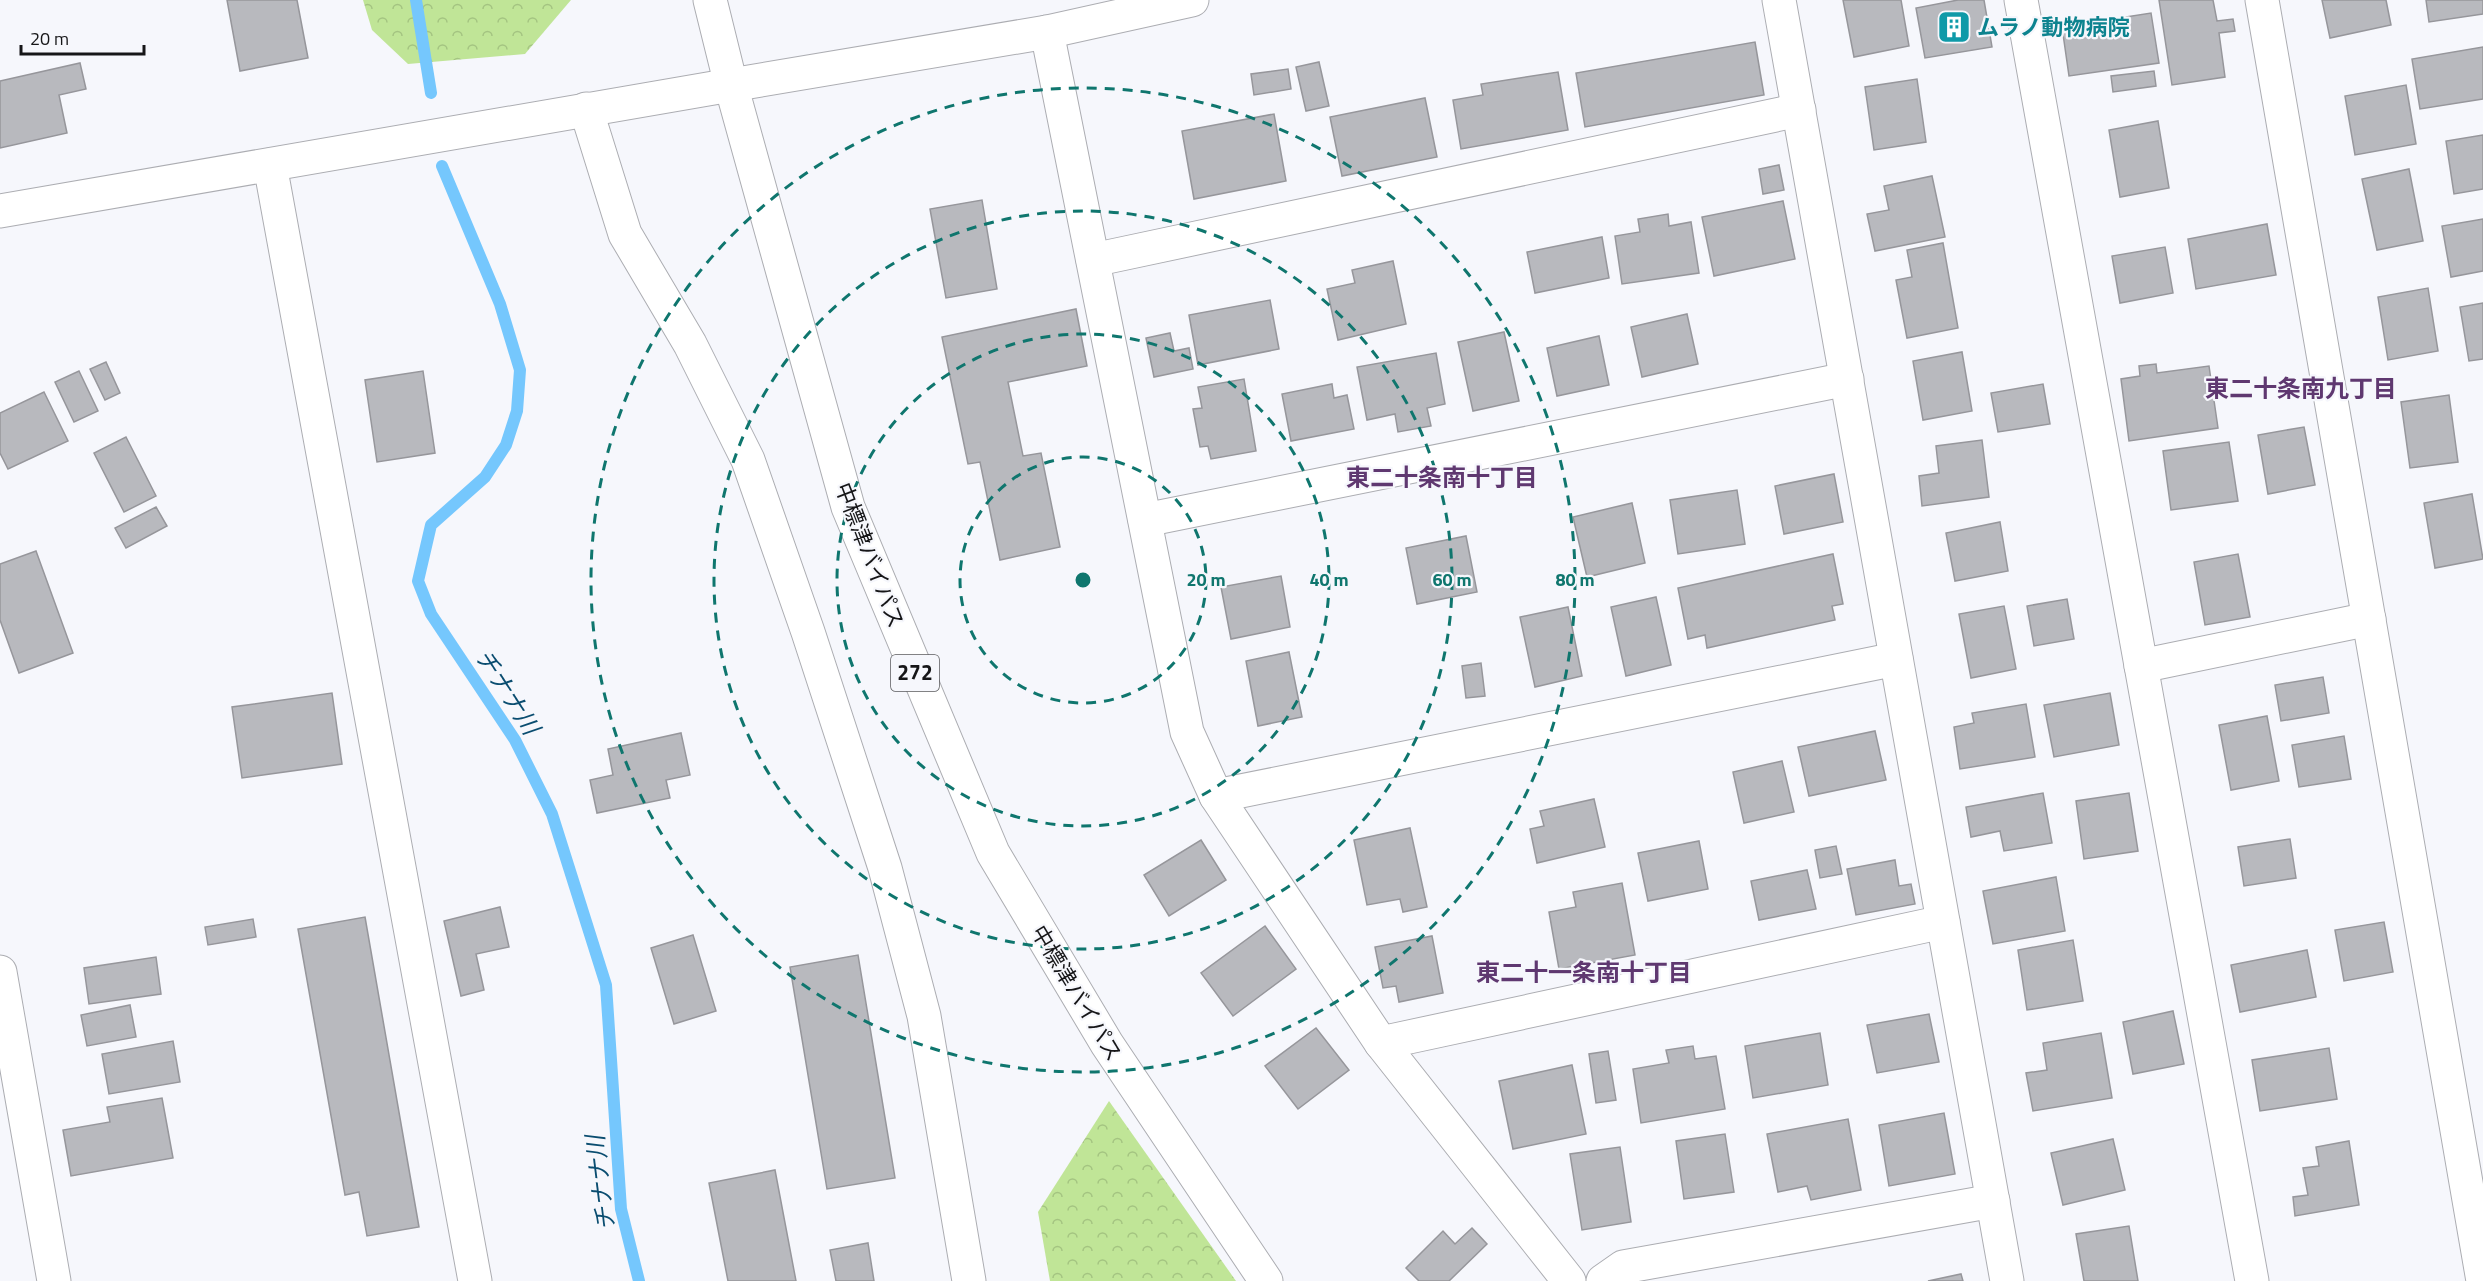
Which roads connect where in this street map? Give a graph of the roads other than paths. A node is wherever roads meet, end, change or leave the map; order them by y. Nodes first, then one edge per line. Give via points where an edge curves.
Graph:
1 (710, 0) edge
2 (1192, 0) edge
3 (1779, 0) edge
4 (2022, 0) edge
5 (2262, 0) edge
6 (1047, 32) junction
7 (731, 85) junction
8 (586, 109) junction
9 (1799, 110) junction
10 (270, 165) junction
11 (0, 211) edge
12 (1093, 260) junction
13 (1847, 379) junction
14 (1145, 520) junction
15 (2369, 619) junction
16 (1896, 659) junction
17 (2141, 666) junction
18 (1216, 796) junction
19 (1943, 922) junction
20 (0, 972) edge
21 (1381, 1043) junction
22 (1993, 1201) junction
23 (54, 1281) edge
24 (475, 1281) edge
25 (969, 1281) edge
26 (1266, 1281) edge
27 (1569, 1281) edge
28 (1604, 1281) edge
29 (2007, 1281) edge
30 (2252, 1281) edge
31 (2482, 1281) edge

1 - 7 main road, 中標津バイパス / 272
2 - 6 main road
3 - 9 main road
4 - 17 main road
5 - 15 main road
6 - 7 main road
6 - 12 main road
7 - 8 main road
7 - 26 main road, 中標津バイパス / 272 via 848,507 993,853 1107,1044
8 - 10 main road
8 - 25 main road via 625,234 690,344 748,460 808,632 885,868 924,1016
9 - 12 main road
9 - 13 main road
10 - 11 main road
10 - 24 main road
12 - 14 main road
13 - 14 main road
13 - 16 main road
14 - 18 main road via 1187,732
15 - 17 main road
15 - 31 main road
16 - 18 main road
16 - 19 main road
17 - 30 main road
18 - 21 main road
19 - 21 main road
19 - 22 main road
20 - 23 main road
21 - 27 main road
22 - 28 main road via 1623,1267
22 - 29 main road

